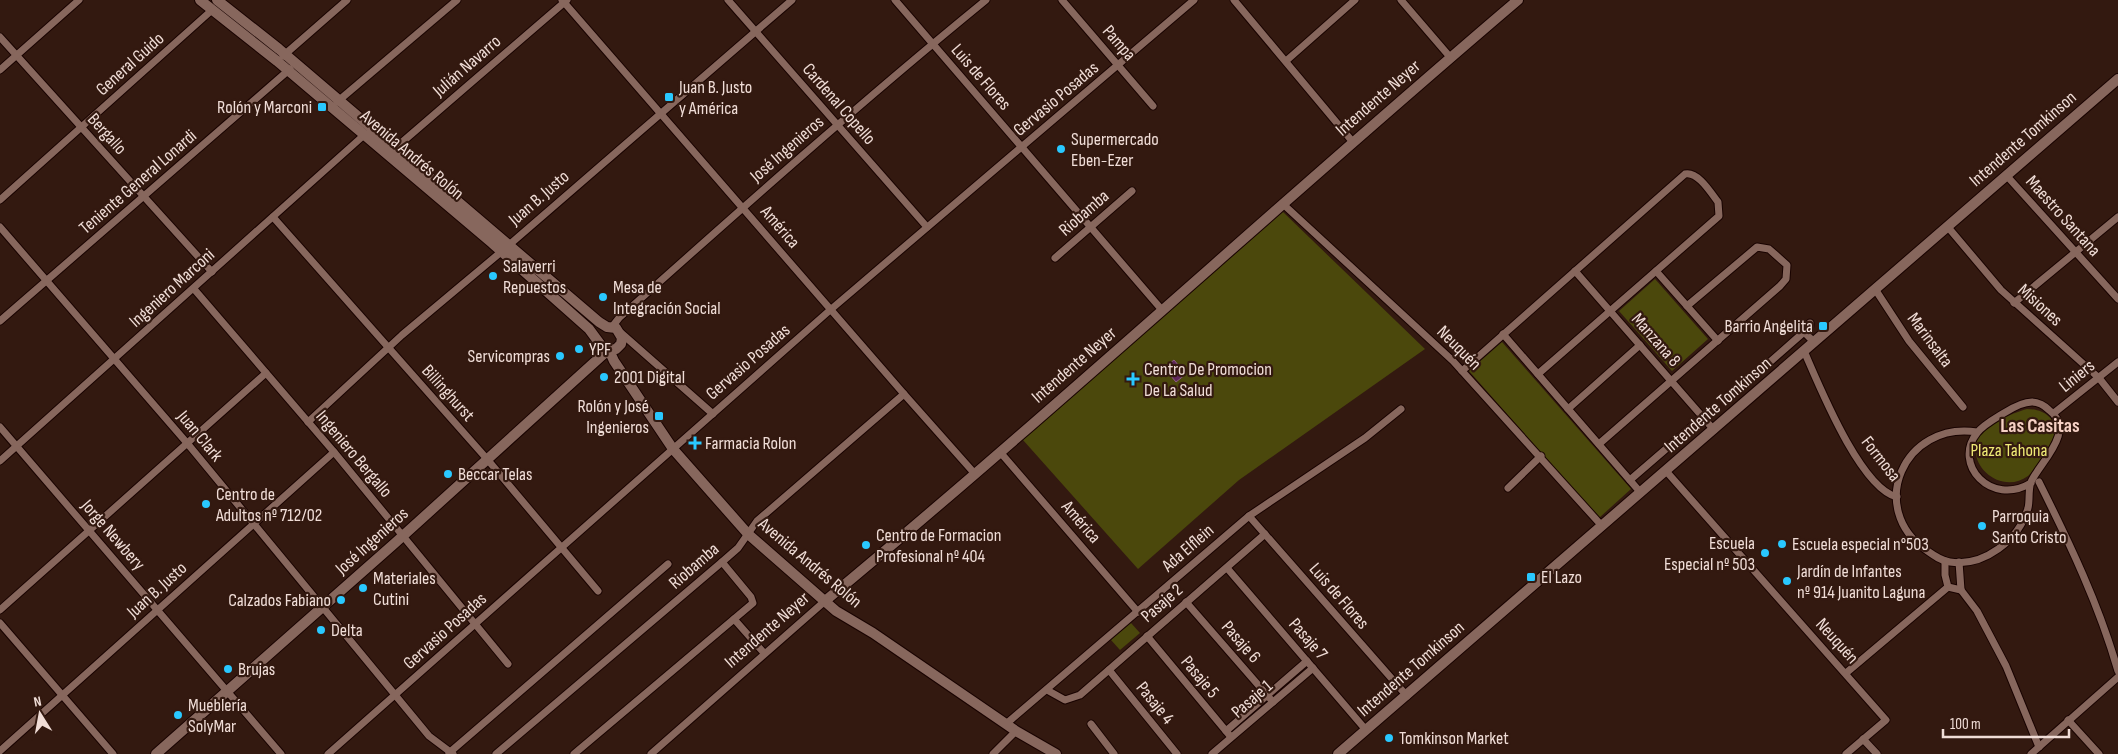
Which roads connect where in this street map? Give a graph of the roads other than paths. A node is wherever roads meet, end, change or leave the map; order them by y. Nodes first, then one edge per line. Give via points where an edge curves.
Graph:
1 (79, 0) edge
2 (200, 0) edge
3 (347, 0) edge
4 (456, 0) edge
5 (728, 0) edge
6 (792, 0) edge
7 (895, 0) edge
8 (986, 0) edge
9 (1062, 0) edge
10 (1194, 0) edge
11 (1234, 0) edge
12 (1356, 0) edge
13 (1401, 0) edge
14 (1518, 0) edge
15 (564, 1) edge
16 (214, 5) edge
17 (756, 32) junction
18 (0, 37) edge
19 (932, 44) junction
20 (16, 56) junction
21 (1450, 57) junction
22 (281, 58) junction
23 (1286, 61) junction
24 (295, 64) junction
25 (1119, 66) junction
26 (0, 70) edge
27 (287, 71) junction
28 (2118, 78) edge
29 (334, 104) junction
30 (1154, 106) dead end
31 (659, 113) junction
32 (838, 126) junction
33 (81, 128) junction
34 (363, 136) junction
35 (1352, 142) junction
36 (1021, 147) junction
37 (390, 152) junction
38 (2006, 175) junction
39 (1132, 191) dead end
40 (144, 198) junction
41 (0, 200) edge
42 (1283, 204) junction
43 (744, 208) junction
44 (273, 217) junction
45 (2118, 217) edge
46 (1947, 226) junction
47 (1090, 227) junction
48 (0, 228) edge
49 (927, 228) junction
50 (504, 249) junction
51 (2076, 253) junction
52 (1056, 258) dead end
53 (1575, 271) junction
54 (1656, 271) junction
55 (212, 272) junction
56 (46, 280) junction
57 (194, 289) junction
58 (1875, 289) junction
59 (2118, 299) edge
60 (2014, 303) junction
61 (1687, 306) junction
62 (831, 309) junction
63 (1162, 310) junction
64 (1610, 311) junction
65 (0, 321) edge
66 (1810, 323) dead end
67 (613, 329) junction
68 (1804, 332) junction
69 (1503, 334) junction
70 (598, 339) junction
71 (1718, 341) junction
72 (1814, 342) junction
73 (1640, 345) junction
74 (387, 348) junction
75 (611, 350) junction
76 (1804, 351) junction
77 (114, 359) junction
78 (2118, 362) edge
79 (1462, 371) junction
80 (266, 373) junction
81 (1538, 374) junction
82 (2099, 378) junction
83 (1671, 381) junction
84 (1737, 391) dead end
85 (904, 394) junction
86 (2118, 402) edge
87 (1963, 406) dead end
88 (1401, 409) dead end
89 (1568, 409) junction
90 (713, 414) junction
91 (2054, 414) junction
92 (1703, 417) junction
93 (308, 422) junction
94 (0, 427) edge
95 (1714, 430) junction
96 (1978, 432) junction
97 (187, 443) junction
98 (1599, 444) junction
99 (16, 446) junction
100 (673, 449) junction
101 (334, 452) junction
102 (1000, 452) junction
103 (1541, 456) junction
104 (487, 459) junction
105 (0, 461) edge
106 (1666, 471) junction
107 (975, 474) junction
108 (1630, 480) junction
109 (2039, 482) dead end
110 (2031, 483) junction
111 (1508, 488) dead end
112 (1642, 493) junction
113 (1897, 498) junction
114 (1249, 516) junction
115 (253, 524) junction
116 (1602, 526) junction
117 (89, 531) junction
118 (748, 534) junction
119 (1265, 534) junction
120 (403, 536) junction
121 (561, 548) junction
122 (1945, 561) junction
123 (722, 562) junction
124 (1959, 562) junction
125 (668, 564) dead end
126 (1227, 568) junction
127 (1948, 587) junction
128 (1961, 590) junction
129 (598, 591) dead end
130 (825, 601) junction
131 (1186, 602) junction
132 (323, 607) junction
133 (0, 610) edge
134 (157, 610) junction
135 (1138, 612) junction
136 (734, 619) junction
137 (0, 623) edge
138 (475, 624) junction
139 (1147, 636) junction
140 (764, 653) junction
141 (1307, 661) junction
142 (508, 664) dead end
143 (1313, 668) junction
144 (1109, 670) junction
145 (2118, 671) edge
146 (1846, 673) junction
147 (2118, 677) edge
148 (1047, 690) junction
149 (228, 691) junction
150 (396, 694) junction
151 (1267, 694) junction
152 (63, 695) junction
153 (1406, 696) junction
154 (1273, 702) junction
155 (2068, 720) junction
156 (1006, 724) junction
157 (1091, 724) dead end
158 (1366, 730) junction
159 (1016, 732) junction
160 (1229, 734) junction
161 (1864, 739) junction
162 (2038, 747) junction
163 (0, 751) edge
164 (451, 753) edge
165 (113, 754) edge
166 (156, 754) edge
167 (281, 754) edge
168 (328, 754) edge
169 (496, 754) edge
170 (574, 754) edge
171 (651, 754) edge
172 (993, 754) edge
173 (1056, 754) edge
174 (1114, 754) edge
175 (1178, 754) edge
176 (1212, 754) edge
177 (1338, 754) edge
178 (1846, 754) edge
179 (1877, 754) edge
180 (2031, 754) edge
181 (2099, 754) edge

1 - 20 street
2 - 16 street, Avenida Andrés Rolón
3 - 22 street
4 - 29 street
5 - 17 street, Cardenal Copello
6 - 17 street, Juan B. Justo
7 - 19 street, Luis de Flores
8 - 19 street, José Ingenieros
9 - 25 street, Pampa
10 - 25 street, Gervasio Posadas
11 - 23 street
12 - 23 street
13 - 21 street
14 - 21 street, Intendente Neyer
15 - 31 street, América
15 - 37 street, Julián Navarro
16 - 22 street, Avenida Andrés Rolón
16 - 33 street, General Guido
17 - 31 street, Juan B. Justo
17 - 32 street, Cardenal Copello
18 - 20 street, Bergallo
19 - 32 street, José Ingenieros
19 - 36 street, Luis de Flores
20 - 26 street
20 - 33 street, Bergallo
21 - 35 street, Intendente Neyer
22 - 24 street, Avenida Andrés Rolón
22 - 27 street, Avenida Andrés Rolón
23 - 35 street
24 - 27 street, Teniente General Lonardi
24 - 29 street, Avenida Andrés Rolón
25 - 30 street, Pampa
25 - 36 street, Gervasio Posadas
27 - 29 street, Avenida Andrés Rolón
27 - 40 street, Teniente General Lonardi
28 - 38 street, Intendente Tomkinson
29 - 34 street, Avenida Andrés Rolón
29 - 37 street, Avenida Andrés Rolón
31 - 43 street, América
31 - 50 street, Juan B. Justo
32 - 43 street, José Ingenieros
32 - 49 street, Cardenal Copello
33 - 40 street, Bergallo
33 - 41 street, General Guido
34 - 37 street, Avenida Andrés Rolón
34 - 44 street, Ingeniero Marconi
35 - 42 street, Intendente Neyer
36 - 47 street, Luis de Flores
36 - 49 street, Gervasio Posadas
37 - 50 street, Avenida Andrés Rolón
38 - 46 street, Intendente Tomkinson
38 - 51 street, Maestro Santana
39 - 47 street, Riobamba
40 - 55 street, Bergallo
40 - 56 street, Teniente General Lonardi
42 - 63 street, Intendente Neyer
42 - 79 street, Neuquén
43 - 62 street, América
43 - 67 street, José Ingenieros via 619,318
44 - 55 street, Ingeniero Marconi
44 - 74 street, Billinghurst
45 - 51 street
46 - 58 street, Intendente Tomkinson
46 - 60 street, Misiones
47 - 52 street, Riobamba
47 - 63 street, Luis de Flores
48 - 56 street, Juan Clark
49 - 62 street, Gervasio Posadas
50 - 67 street, Avenida Andrés Rolón via 599,322
50 - 70 street, Avenida Andrés Rolón
50 - 74 street, Juan B. Justo
51 - 59 street, Maestro Santana
51 - 60 street
53 - 54 street via 1689,173 1718,202 1718,216
53 - 64 street, Manzana 8
53 - 69 street
54 - 61 street
54 - 64 street
55 - 57 street, Ingeniero Marconi
56 - 65 street, Teniente General Lonardi
56 - 77 street, Juan Clark
57 - 77 street, Ingeniero Marconi
57 - 80 street, Ingeniero Bergallo
58 - 72 street, Intendente Tomkinson
58 - 87 street, Marinsalta via 1910,341
60 - 82 street, Misiones
61 - 71 street
61 - 71 street via 1758,247 1769,249 1782,260 1787,268 1786,280
62 - 85 street, América
62 - 90 street, Gervasio Posadas
63 - 102 street, Intendente Neyer
64 - 73 street, Manzana 8
64 - 81 street
66 - 68 street
67 - 70 street via 602,330
67 - 75 street, Avenida Andrés Rolón via 622,338 621,344
67 - 90 street
68 - 72 street
68 - 84 street
69 - 79 street
69 - 81 street
70 - 75 street, Avenida Andrés Rolón via 600,344
71 - 83 street
72 - 76 street, Intendente Tomkinson
73 - 83 street, Manzana 8
73 - 89 street
74 - 93 street, Juan B. Justo
74 - 104 street, Billinghurst
75 - 100 street, Avenida Andrés Rolón via 615,363
75 - 104 street, José Ingenieros
76 - 95 street, Intendente Tomkinson
76 - 113 street, Formosa via 1829,408 1851,447 1875,482 1888,495
77 - 97 street, Juan Clark
77 - 99 street, Ingeniero Marconi
78 - 82 street, Liniers
79 - 103 street, Neuquén
80 - 93 street, Ingeniero Bergallo
80 - 97 street
81 - 89 street
82 - 86 street, Misiones
82 - 91 street, Liniers
83 - 92 street, Manzana 8
83 - 98 street
85 - 107 street, América
85 - 118 street, Riobamba via 757,521
88 - 114 street, Ada Elflein via 1366,438
89 - 98 street
90 - 100 street, Gervasio Posadas
91 - 96 street, Liniers via 2033,402 2017,406
91 - 110 street, Liniers via 2058,422 2058,440
92 - 95 street, Manzana 8
92 - 108 street
93 - 101 street, Ingeniero Bergallo
94 - 99 street, Jorge Newbery
95 - 106 street, Intendente Tomkinson
96 - 110 street via 1970,456 1980,479 1988,486 2010,491
96 - 113 street via 1954,431 1931,438 1921,445 1901,474
97 - 115 street, Juan Clark
97 - 117 street
98 - 108 street
99 - 105 street, Ingeniero Marconi
99 - 117 street, Jorge Newbery
100 - 118 street, Avenida Andrés Rolón
100 - 121 street, Gervasio Posadas
101 - 115 street, Juan B. Justo
101 - 120 street, Ingeniero Bergallo
102 - 107 street, Intendente Neyer
102 - 135 street, América
103 - 111 street
103 - 116 street, Neuquén
104 - 120 street, José Ingenieros
104 - 121 street, Billinghurst
106 - 112 street, Intendente Tomkinson
106 - 146 street, Neuquén
107 - 130 street, Intendente Neyer
108 - 112 street
109 - 145 street via 2099,611
110 - 124 street, Liniers via 2028,509 2007,542 1985,556
112 - 116 street, Intendente Tomkinson
113 - 122 street, Formosa via 1911,536 1932,555
114 - 119 street, Luis de Flores
114 - 135 street, Ada Elflein
115 - 132 street, Juan Clark
115 - 134 street, Juan B. Justo
116 - 153 street, Intendente Tomkinson
117 - 133 street
117 - 134 street, Jorge Newbery
118 - 123 street, Riobamba
118 - 130 street, Avenida Andrés Rolón
119 - 126 street, Pasaje 2
119 - 153 street, Luis de Flores
120 - 132 street, José Ingenieros
120 - 138 street, Ingeniero Bergallo
121 - 129 street, Billinghurst
121 - 138 street, Gervasio Posadas
122 - 124 street, Liniers
122 - 127 street
123 - 136 street via 753,603
123 - 169 street, Riobamba
124 - 128 street
125 - 164 street
126 - 131 street, Pasaje 2
126 - 141 street, Pasaje 7
127 - 128 street
127 - 146 street
128 - 162 street via 1977,611 2006,666
130 - 140 street, Intendente Neyer
130 - 156 street, Avenida Andrés Rolón
131 - 139 street, Pasaje 2
131 - 151 street, Pasaje 6
132 - 149 street, José Ingenieros
132 - 150 street, Juan Clark
134 - 149 street, Jorge Newbery
134 - 152 street, Juan B. Justo
135 - 148 street, Ada Elflein
136 - 140 street
136 - 170 street
137 - 152 street
138 - 142 street, Ingeniero Bergallo
138 - 150 street, Gervasio Posadas
139 - 144 street, Pasaje 2
139 - 160 street, Pasaje 5
140 - 171 street, Intendente Neyer
141 - 143 street, Pasaje 7
141 - 151 street, Pasaje 1
143 - 154 street, Pasaje 1
143 - 158 street, Pasaje 7
144 - 148 street, Pasaje 2 via 1080,695 1065,700
144 - 175 street, Pasaje 4
146 - 161 street, Neuquén via 1886,720
147 - 155 street
148 - 156 street, Ada Elflein
149 - 166 street, José Ingenieros
149 - 167 street, Jorge Newbery
150 - 164 street, Juan Clark via 429,736
150 - 168 street, Gervasio Posadas
151 - 154 street, Pasaje 6
151 - 160 street, Pasaje 1
152 - 163 street, Juan B. Justo
152 - 165 street
153 - 158 street, Intendente Tomkinson
154 - 160 street, Pasaje 1
155 - 162 street
155 - 181 street
156 - 159 street, Avenida Andrés Rolón
157 - 174 street
158 - 177 street, Intendente Tomkinson
159 - 172 street
159 - 173 street, Avenida Andrés Rolón
160 - 176 street, Pasaje 1
161 - 178 street
161 - 179 street
162 - 180 street

